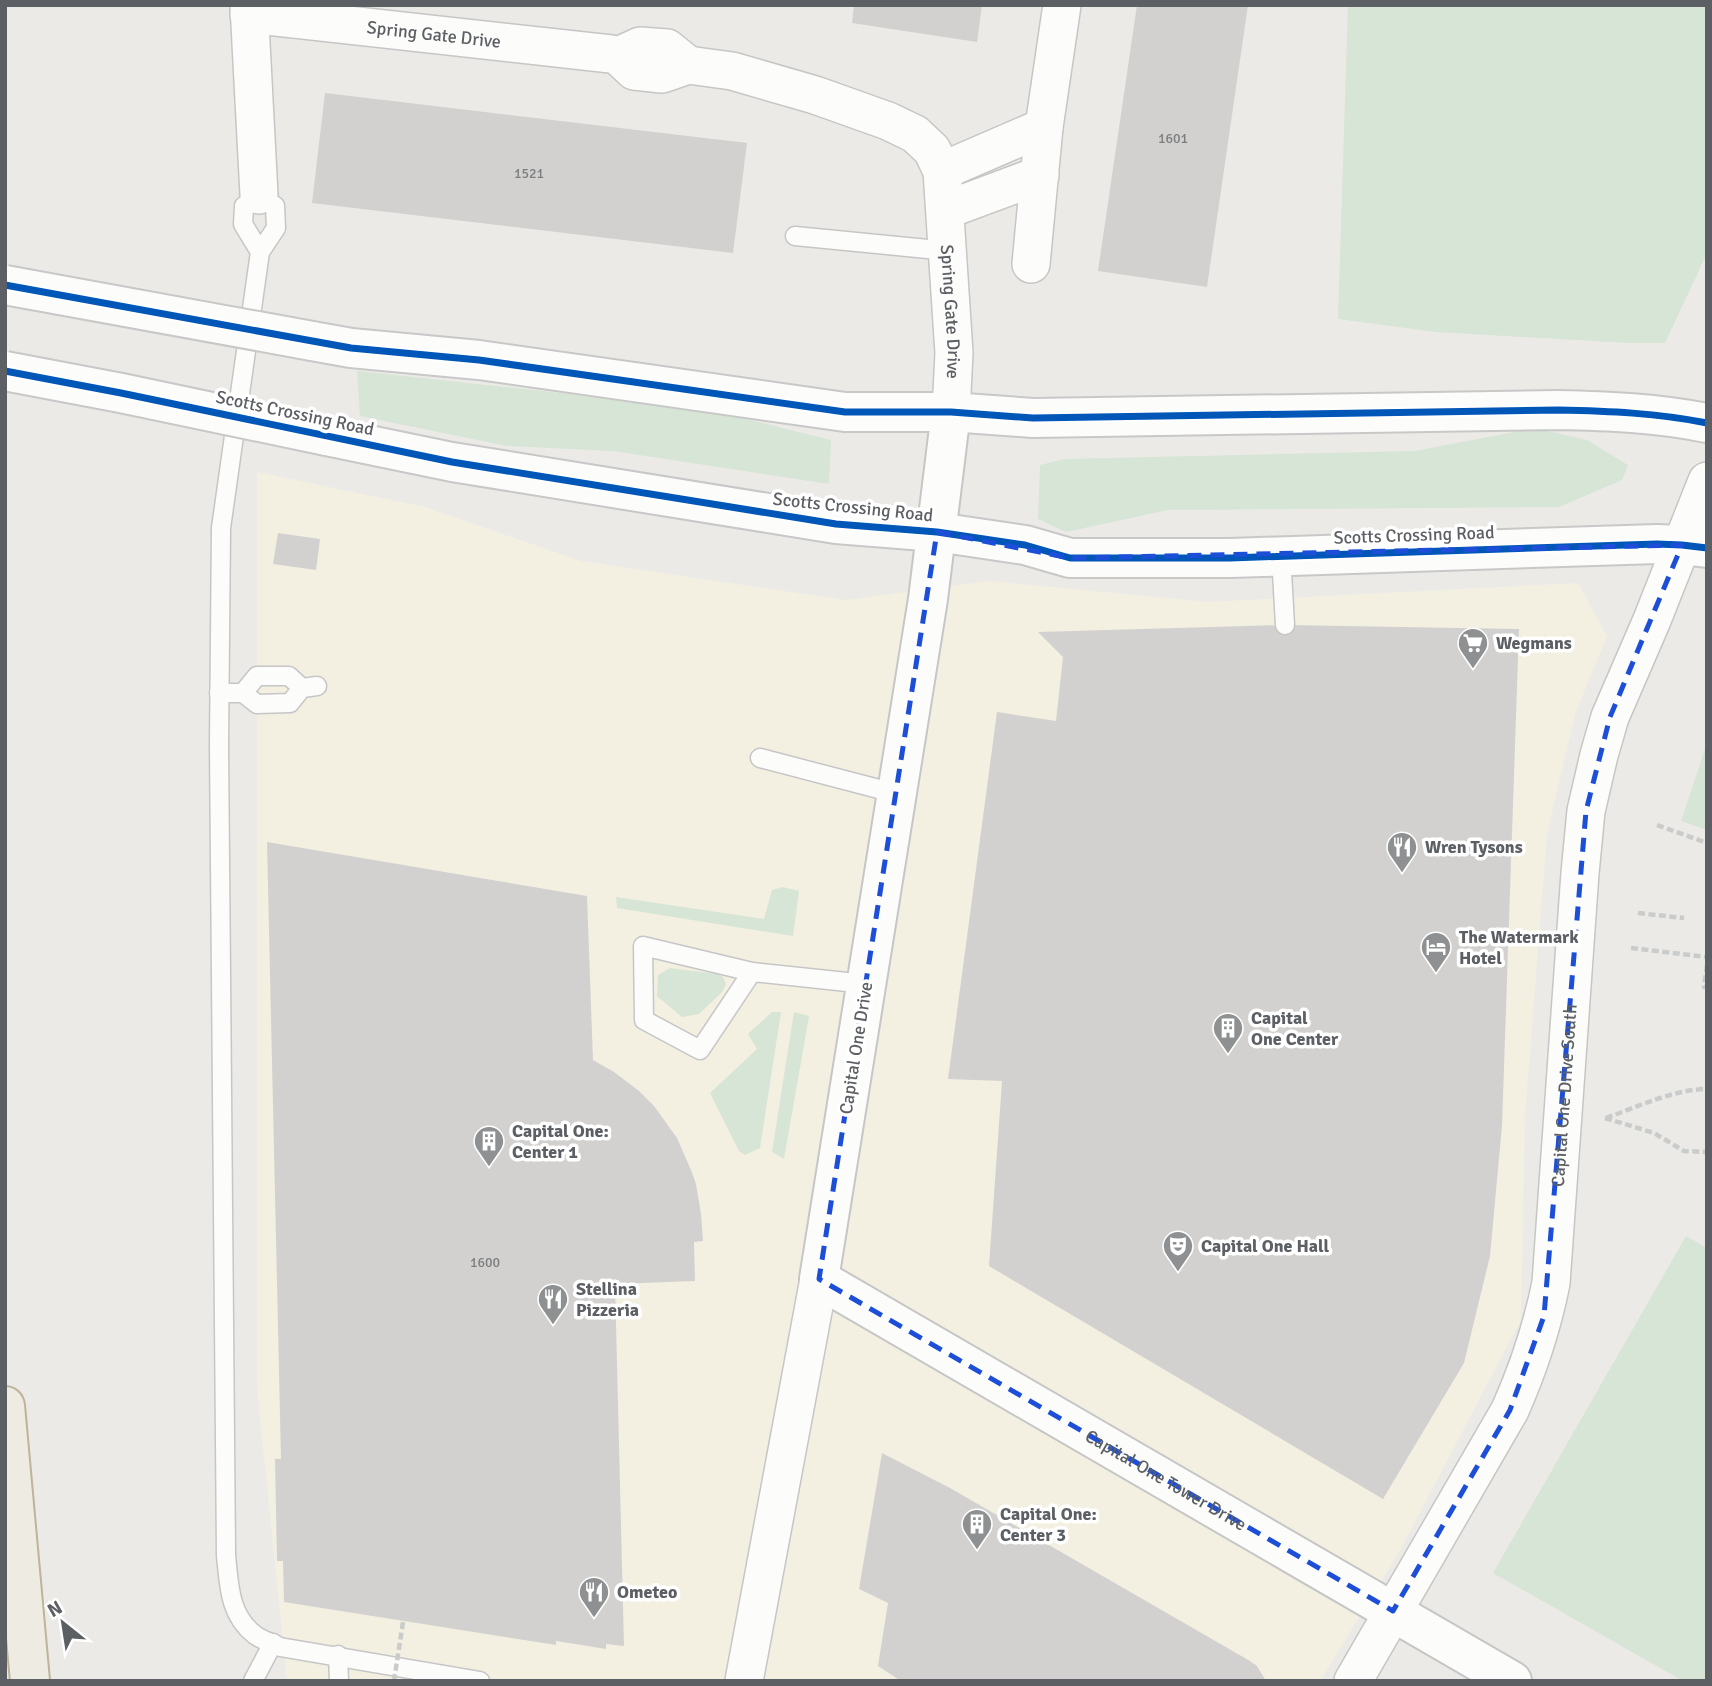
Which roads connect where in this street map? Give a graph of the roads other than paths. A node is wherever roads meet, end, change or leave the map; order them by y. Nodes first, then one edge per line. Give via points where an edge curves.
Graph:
1 (1062, 5) edge
2 (249, 10) edge
3 (1044, 127) junction
4 (942, 171) junction
5 (1040, 175) junction
6 (259, 195) junction
7 (946, 210) junction
8 (795, 236) dead end
9 (260, 251) junction
10 (948, 251) junction
11 (1031, 264) dead end
12 (5, 285) edge
13 (5, 372) edge
14 (951, 412) junction
15 (1707, 423) edge
16 (1707, 481) edge
17 (937, 532) junction
18 (1694, 547) edge
19 (1280, 555) junction
20 (1285, 625) dead end
21 (243, 692) junction
22 (219, 693) junction
23 (760, 758) dead end
24 (898, 794) junction
25 (752, 972) junction
26 (866, 984) junction
27 (819, 1279) junction
28 (5, 1406) edge
29 (1392, 1611) junction
30 (274, 1643) junction
31 (338, 1656) junction
32 (30, 1681) edge
33 (253, 1681) edge
34 (339, 1681) edge
35 (480, 1681) edge
36 (744, 1681) edge
37 (1353, 1681) edge
38 (1512, 1681) edge

1 - 3 street
2 - 4 street, Spring Gate Drive via 569,48 618,56 634,71 662,74 688,65 732,71 888,121 915,134 932,150
2 - 6 street, Spring Gate Drive
3 - 4 street
3 - 5 street
4 - 7 street, Spring Gate Drive
5 - 7 street
5 - 11 street
6 - 9 lane via 244,206 243,224
6 - 9 lane via 275,206 276,228
7 - 10 street, Spring Gate Drive
8 - 10 lane
9 - 22 lane via 221,528
10 - 14 street, Spring Gate Drive via 954,353
12 - 14 main road, bridge via 351,348 479,360 845,412
13 - 17 main road, Scotts Crossing Road, bridge via 452,462 822,522
14 - 15 main road via 1033,418 1626,411
14 - 17 main road, Capital One Drive
16 - 18 street, Capital One Drive South
17 - 19 main road, Scotts Crossing Road via 1025,545 1070,558
17 - 24 main road, Capital One Drive
18 - 19 main road, Scotts Crossing Road
18 - 29 street, Capital One Drive South via 1632,663 1610,718 1586,811 1551,1283 1544,1316 1510,1410
19 - 20 lane
21 - 21 lane via 257,704 290,703 309,687 289,676 257,676
21 - 22 lane
22 - 30 lane via 226,1555 231,1600 240,1621
23 - 24 lane
24 - 26 main road, Capital One Drive
25 - 25 lane via 643,946 644,1020 700,1050
25 - 26 lane
26 - 27 main road, Capital One Drive
27 - 29 main road, Capital One Tower Drive
27 - 36 street, Capital One Drive
28 - 32 highway
29 - 37 street, Capital One Drive South
29 - 38 main road, Capital One Tower Drive
30 - 31 lane
30 - 33 lane
31 - 34 lane
31 - 35 lane

